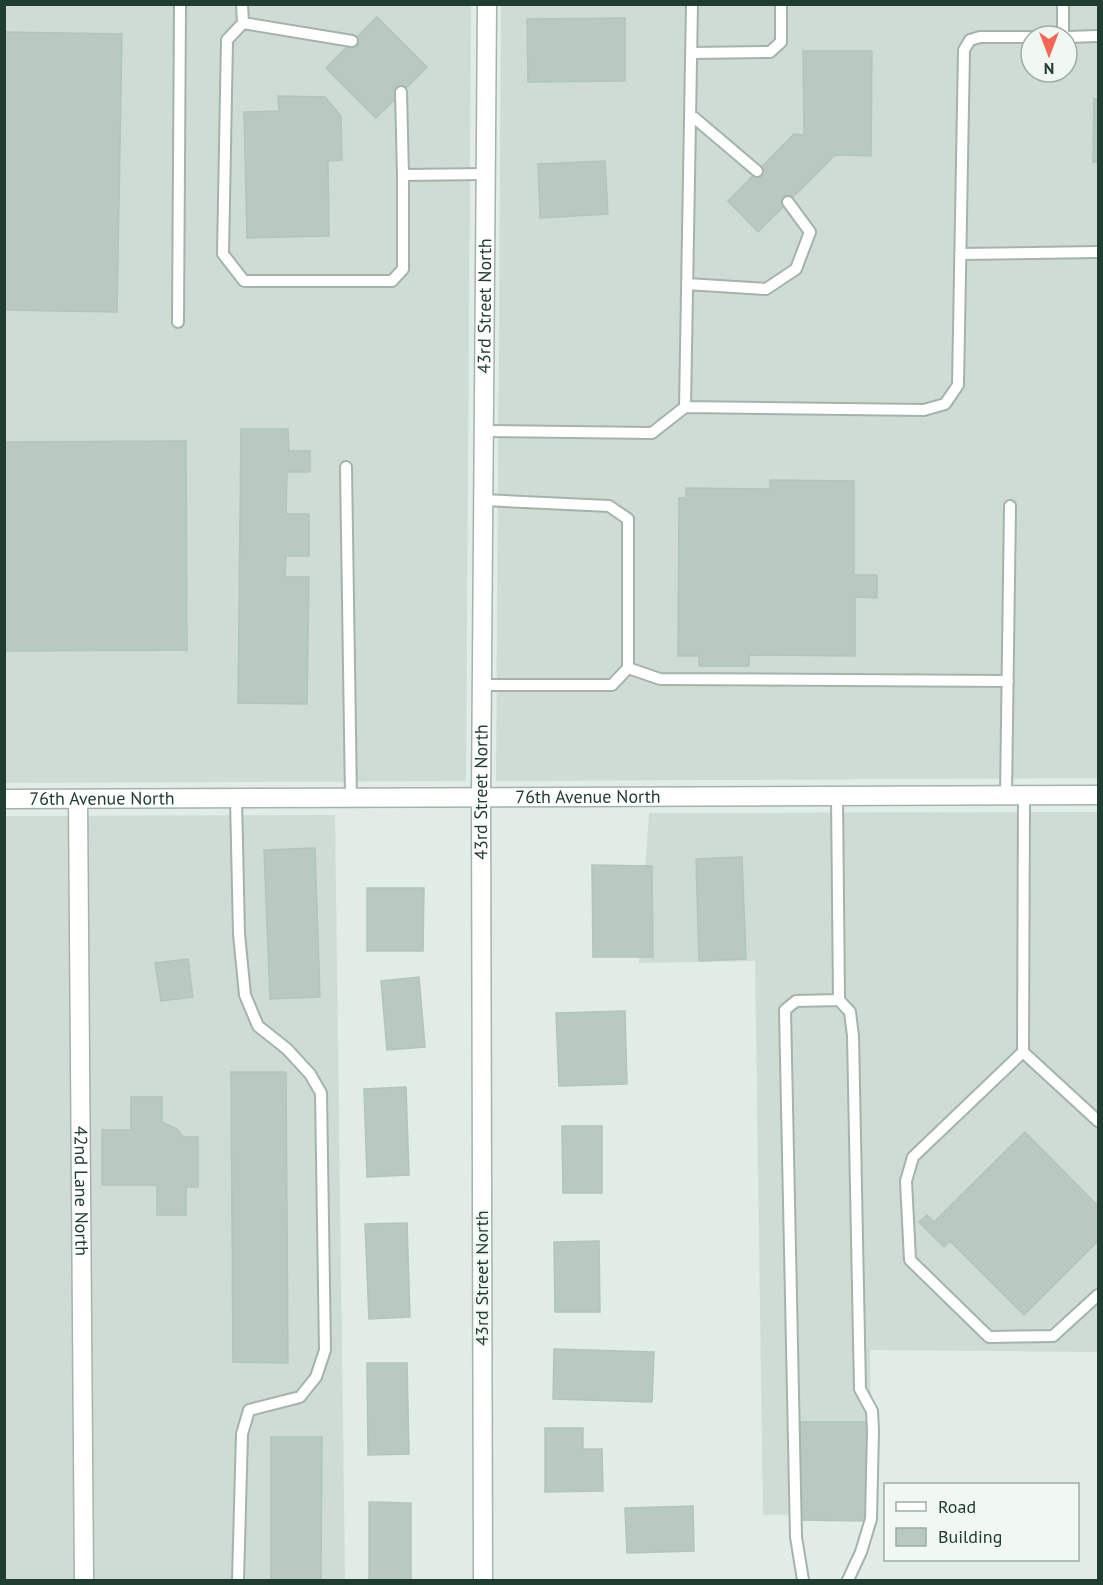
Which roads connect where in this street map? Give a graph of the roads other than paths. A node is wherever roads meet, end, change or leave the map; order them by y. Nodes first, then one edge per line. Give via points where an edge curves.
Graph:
1 (180, 4) edge
2 (242, 4) edge
3 (487, 4) edge
4 (692, 4) edge
5 (781, 4) edge
6 (1063, 4) edge
7 (243, 23) junction
8 (1064, 24) edge
9 (1079, 36) edge
10 (1098, 36) edge
11 (1019, 37) edge
12 (352, 41) dead end
13 (691, 53) junction
14 (401, 92) dead end
15 (691, 115) junction
16 (758, 171) dead end
17 (485, 174) junction
18 (403, 175) junction
19 (788, 202) dead end
20 (1098, 252) edge
21 (960, 254) junction
22 (687, 284) junction
23 (178, 322) dead end
24 (685, 407) junction
25 (484, 431) junction
26 (346, 467) dead end
27 (483, 500) junction
28 (1010, 506) dead end
29 (628, 668) junction
30 (1008, 681) junction
31 (482, 685) junction
32 (1015, 795) junction
33 (1098, 795) edge
34 (837, 796) junction
35 (351, 798) junction
36 (481, 798) junction
37 (4, 799) edge
38 (78, 799) junction
39 (236, 799) junction
40 (839, 1000) junction
41 (1023, 1052) junction
42 (1098, 1121) edge
43 (1098, 1295) edge
44 (84, 1581) edge
45 (238, 1581) edge
46 (483, 1581) edge
47 (803, 1581) edge
48 (848, 1581) edge

1 - 23 lane
2 - 7 lane
3 - 17 street, 43rd Street North
4 - 13 lane
5 - 13 lane via 781,42 770,52
6 - 8 lane
7 - 12 lane
7 - 18 lane via 227,40 223,254 244,281 392,281 403,269
9 - 10 lane
11 - 21 lane via 980,37 969,40 964,51
13 - 15 lane
14 - 18 lane
15 - 16 lane
15 - 22 lane
17 - 18 lane
17 - 25 street, 43rd Street North
19 - 22 lane via 810,232 796,269 766,289
20 - 21 lane
21 - 24 lane via 958,385 945,404 924,410
22 - 24 lane
24 - 25 lane via 652,433
25 - 27 street, 43rd Street North
26 - 35 lane
27 - 29 lane via 609,506 628,519
27 - 31 street, 43rd Street North
28 - 30 lane
29 - 30 lane via 660,679
29 - 31 lane via 612,685
30 - 32 lane
31 - 36 street, 43rd Street North
32 - 33 street, 76th Avenue North
32 - 34 street, 76th Avenue North
32 - 41 lane
34 - 36 street, 76th Avenue North
34 - 40 lane
35 - 36 street, 76th Avenue North
35 - 39 street, 76th Avenue North
36 - 46 street, 43rd Street North
37 - 38 street, 76th Avenue North
38 - 39 street, 76th Avenue North
38 - 44 street, 42nd Lane North
39 - 45 lane via 239,934 245,995 258,1026 287,1049 321,1093 325,1350 316,1377 300,1397 249,1410 242,1434
40 - 47 lane via 796,1001 784,1010 796,1537
40 - 48 lane via 850,1012 853,1036 860,1389 872,1411 873,1431 871,1519
41 - 42 lane
41 - 43 lane via 913,1157 906,1180 910,1260 988,1337 1053,1336

